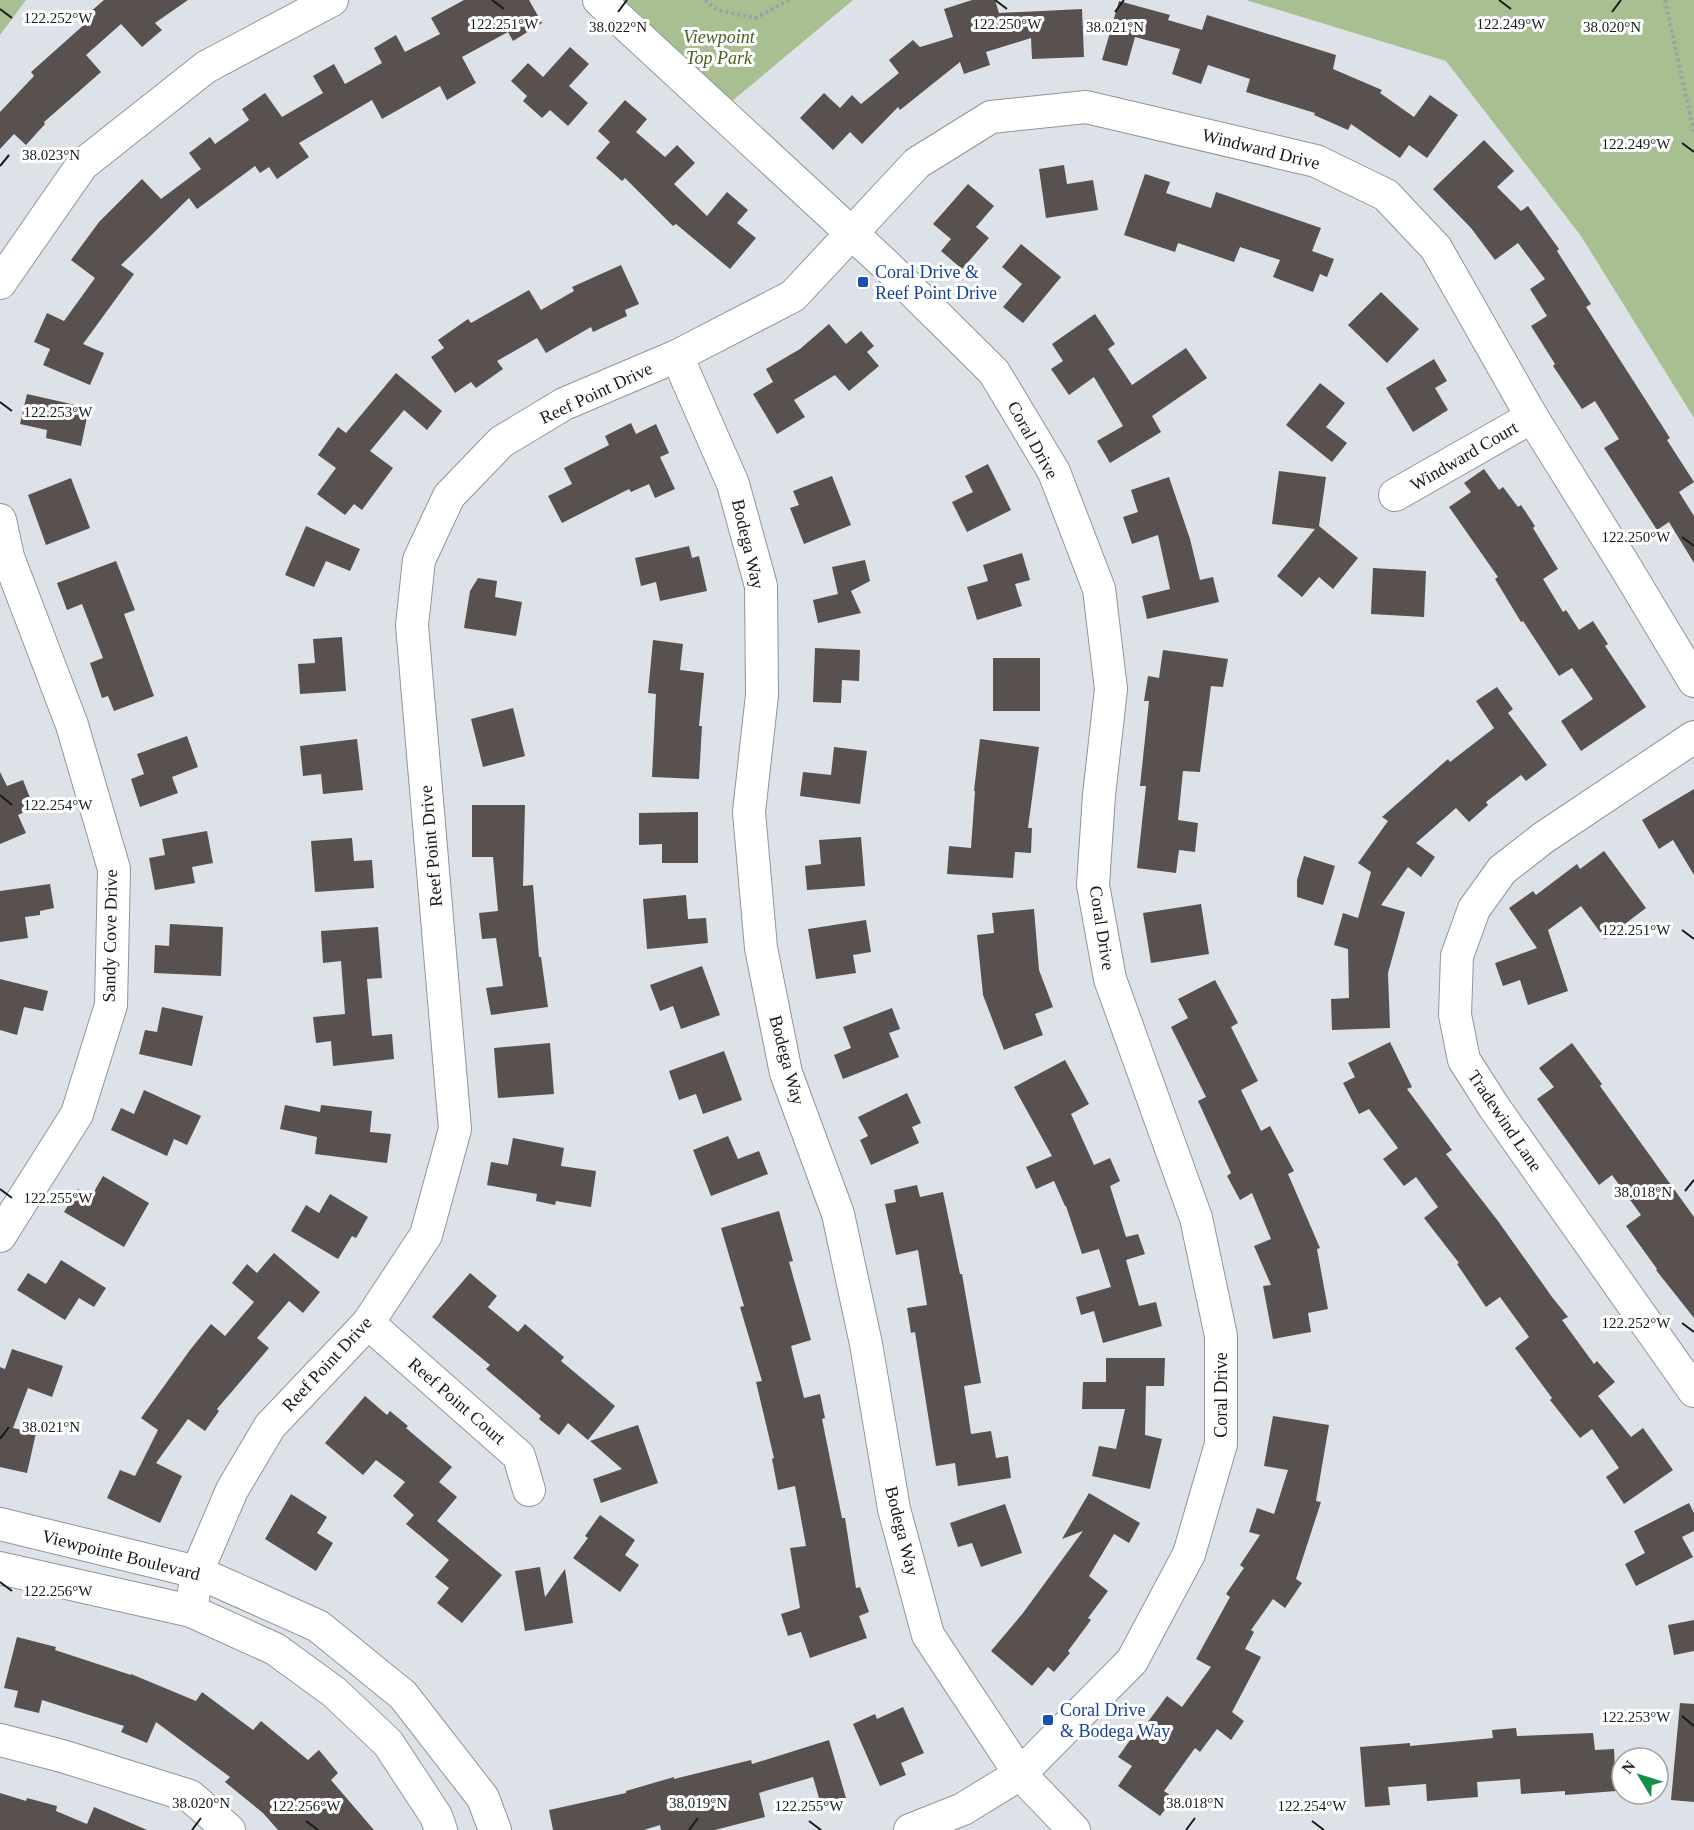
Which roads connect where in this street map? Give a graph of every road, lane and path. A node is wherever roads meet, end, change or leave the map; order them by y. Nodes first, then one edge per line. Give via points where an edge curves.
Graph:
1 (332, 0) edge
2 (599, 0) edge
3 (705, 0) edge
4 (789, 0) edge
5 (1665, 0) edge
6 (1694, 133) edge
7 (851, 233) junction
8 (0, 283) edge
9 (677, 356) junction
10 (1532, 417) junction
11 (1395, 495) dead end
12 (0, 520) edge
13 (1694, 681) edge
14 (1694, 737) edge
15 (0, 1236) edge
16 (368, 1323) junction
17 (1694, 1391) edge
18 (529, 1490) dead end
19 (0, 1524) edge
20 (0, 1568) edge
21 (197, 1572) junction
22 (191, 1611) junction
23 (0, 1740) edge
24 (1020, 1774) junction
25 (229, 1830) edge
26 (441, 1830) edge
27 (495, 1830) edge
28 (910, 1830) edge
29 (1074, 1830) edge

1 - 8 street via 206,67 82,165
2 - 7 street, Coral Drive
3 - 4 path via 718,10 756,18
5 - 6 path
7 - 9 street, Reef Point Drive via 793,296
7 - 10 street, Windward Drive via 917,163 991,117 1086,107 1316,161 1386,195 1436,248
7 - 24 street, Coral Drive via 994,372 1053,472 1099,589 1111,689 1093,885 1110,979 1196,1218 1221,1336 1221,1444 1189,1554 1132,1661
9 - 16 street, Reef Point Drive via 564,404 501,442 449,496 419,560 412,625 455,1129 426,1234
9 - 24 street, Bodega Way via 734,484 760,586 762,695 749,812 761,948 786,1073 838,1214 866,1344 894,1509 928,1635
10 - 11 street, Windward Court
10 - 13 street, Windward Drive
12 - 15 street, Sandy Cove Drive via 8,557 72,724 114,869 111,1005 77,1114
14 - 17 street, Tradewind Lane via 1502,870 1474,909 1457,956 1455,1015 1464,1060
16 - 18 street, Reef Point Court via 519,1456
16 - 21 street, Reef Point Drive via 270,1425 232,1490
19 - 21 street, Viewpointe Boulevard
20 - 22 street, Viewpointe Boulevard
21 - 22 street, Reef Point Drive
21 - 27 street, Viewpointe Boulevard via 318,1626 403,1695 483,1798
22 - 26 street, Viewpointe Boulevard via 276,1649 334,1692 388,1743 436,1816
23 - 25 street via 189,1796
24 - 28 street, Coral Drive via 963,1809
24 - 29 street

